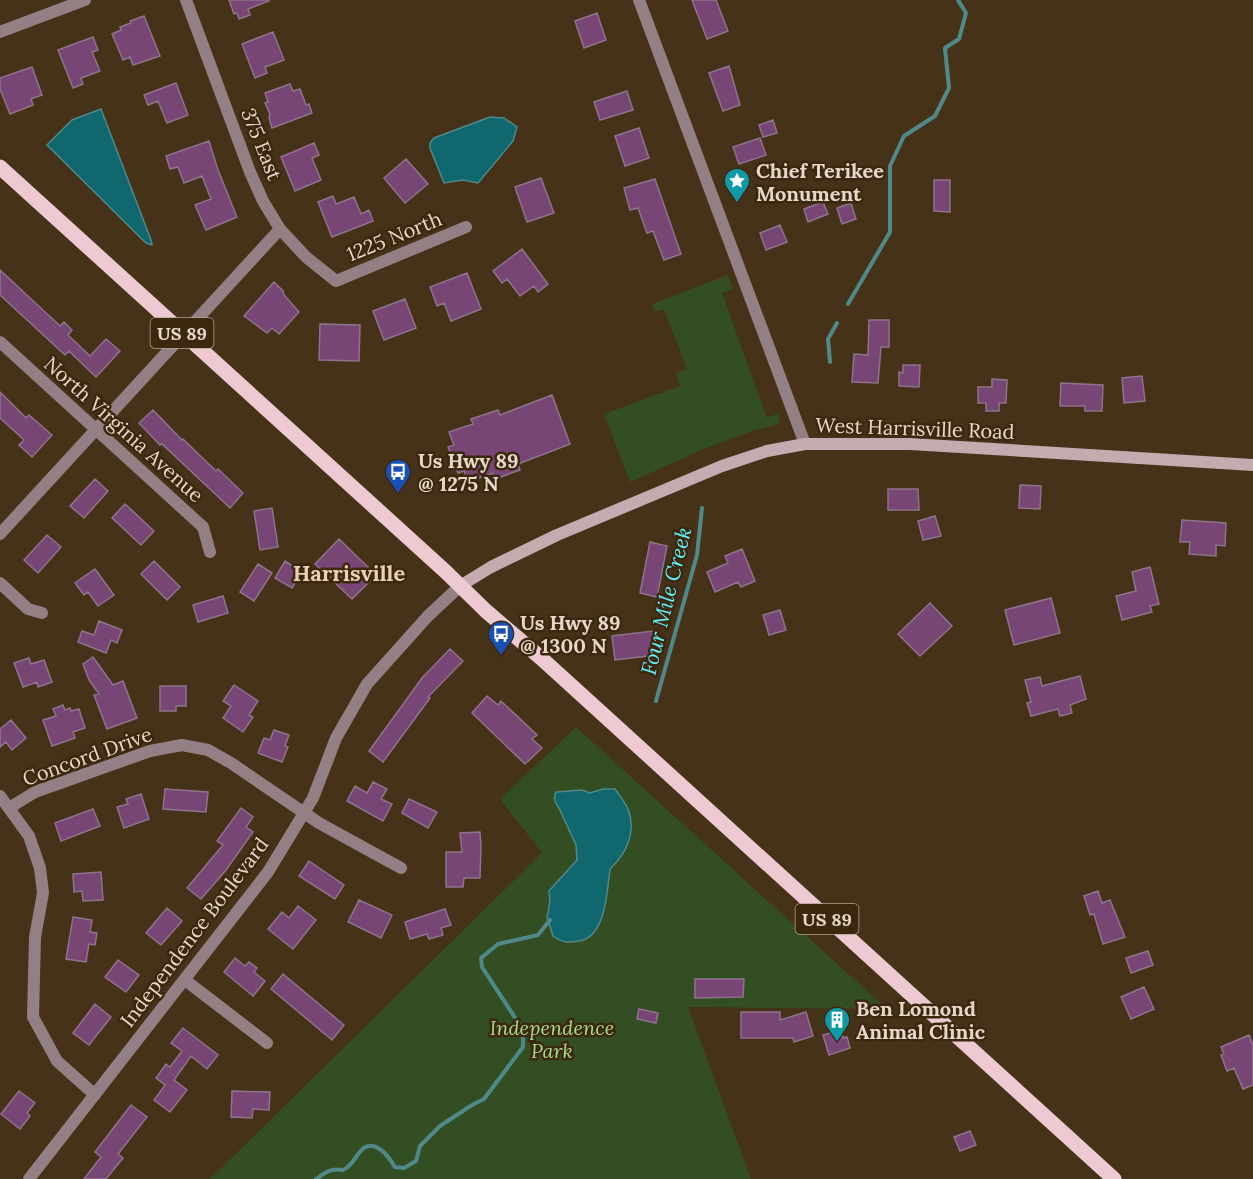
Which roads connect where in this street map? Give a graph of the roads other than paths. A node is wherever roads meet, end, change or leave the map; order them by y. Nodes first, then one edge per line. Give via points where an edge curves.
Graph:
1 (84, 0) edge
2 (186, 0) edge
3 (639, 0) edge
4 (0, 32) edge
5 (0, 167) edge
6 (466, 227) dead end
7 (279, 229) junction
8 (336, 281) joint
9 (183, 333) junction
10 (0, 342) edge
11 (96, 429) junction
12 (805, 444) junction
13 (1253, 465) edge
14 (0, 534) edge
15 (210, 552) dead end
16 (0, 583) edge
17 (460, 586) junction
18 (42, 613) dead end
19 (0, 796) edge
20 (9, 808) junction
21 (303, 813) junction
22 (401, 868) dead end
23 (185, 980) junction
24 (267, 1043) dead end
25 (95, 1095) junction
26 (30, 1179) edge
27 (1114, 1179) edge

1 - 4 street
2 - 7 street, 375 East via 250,172
3 - 12 street
5 - 9 main road, US 89
6 - 8 street, 1225 North
7 - 8 street, 375 East
7 - 9 street
9 - 11 street
9 - 17 main road, US 89
10 - 11 street, North Virginia Avenue
11 - 14 street
11 - 15 street, North Virginia Avenue via 203,527
12 - 13 main road, West Harrisville Road via 910,444
12 - 17 main road, West Harrisville Road via 767,451 712,470 557,535
16 - 18 street via 28,609
17 - 21 street, Independence Boulevard via 367,684 336,738 313,798
17 - 27 main road, US 89
19 - 20 street
20 - 21 street, Concord Drive via 35,792 150,751 182,745 208,750
20 - 25 street via 28,836 40,868 43,893 35,937 33,1017 57,1061
21 - 22 street, Concord Drive
21 - 23 street, Independence Boulevard via 268,872
23 - 24 street
23 - 25 street, Independence Boulevard
25 - 26 street, Independence Boulevard

